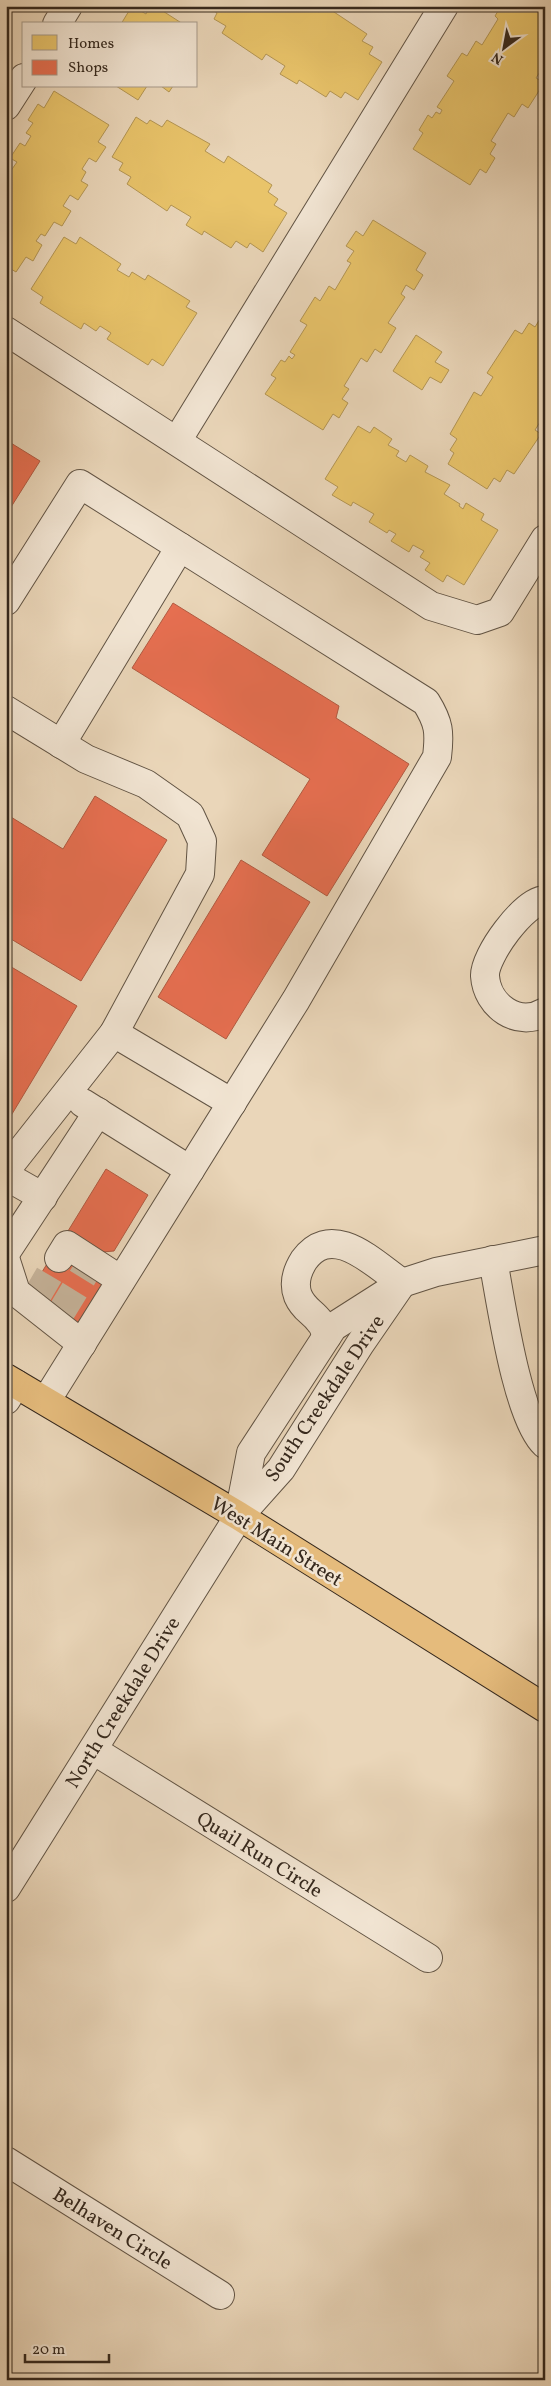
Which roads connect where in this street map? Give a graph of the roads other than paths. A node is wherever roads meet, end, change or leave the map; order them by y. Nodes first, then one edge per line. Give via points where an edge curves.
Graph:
1 (68, 6) edge
2 (444, 6) edge
3 (58, 22) edge
4 (22, 81) edge
5 (6, 106) edge
6 (6, 331) edge
7 (177, 442) junction
8 (545, 539) edge
9 (180, 547) junction
10 (7, 602) edge
11 (6, 710) edge
12 (61, 744) junction
13 (545, 900) edge
14 (545, 1012) edge
15 (114, 1033) junction
16 (67, 1093) junction
17 (232, 1103) junction
18 (98, 1112) junction
19 (6, 1170) edge
20 (190, 1170) junction
21 (6, 1176) edge
22 (43, 1197) junction
23 (545, 1250) edge
24 (6, 1252) edge
25 (59, 1258) tunnel mouth
26 (493, 1260) junction
27 (6, 1261) edge
28 (121, 1280) junction
29 (402, 1283) junction
30 (327, 1336) junction
31 (82, 1344) junction
32 (10, 1387) edge
33 (46, 1401) junction
34 (545, 1444) edge
35 (238, 1516) junction
36 (545, 1708) edge
37 (93, 1750) junction
38 (6, 1888) edge
39 (428, 1958) dead end
40 (6, 2161) edge
41 (220, 2295) dead end

1 - 3 street
2 - 7 street
4 - 5 street
6 - 7 street
7 - 8 street via 431,606 477,620 500,612
9 - 10 street via 80,484
9 - 12 street
9 - 17 street via 404,687 426,702 437,720 437,756 296,1000
11 - 12 street
12 - 15 street via 86,760 146,784 190,815 202,842 200,874
13 - 14 street via 524,910 494,951 485,974 498,1006 509,1014 534,1018
15 - 16 street
15 - 17 street
16 - 18 street
16 - 19 street
17 - 20 street
18 - 20 street
18 - 22 street
20 - 28 street
21 - 22 street
22 - 24 street
23 - 26 street, South Creekdale Drive
25 - 28 street via 67,1245 89,1267
26 - 29 street, South Creekdale Drive
26 - 34 street via 520,1391 536,1436
27 - 31 street via 16,1292 57,1318
28 - 31 street
29 - 30 street, South Creekdale Drive via 333,1328
29 - 30 street, South Creekdale Drive via 347,1244 330,1243 316,1248 299,1268 295,1282 306,1310 320,1322
29 - 35 street, South Creekdale Drive via 282,1469
30 - 35 street, South Creekdale Drive via 251,1453
31 - 33 street
32 - 33 main road, West Main Street
33 - 35 main road, West Main Street
35 - 36 main road, West Main Street
35 - 37 street, North Creekdale Drive
37 - 38 street, North Creekdale Drive
37 - 39 street, Quail Run Circle
40 - 41 street, Belhaven Circle

